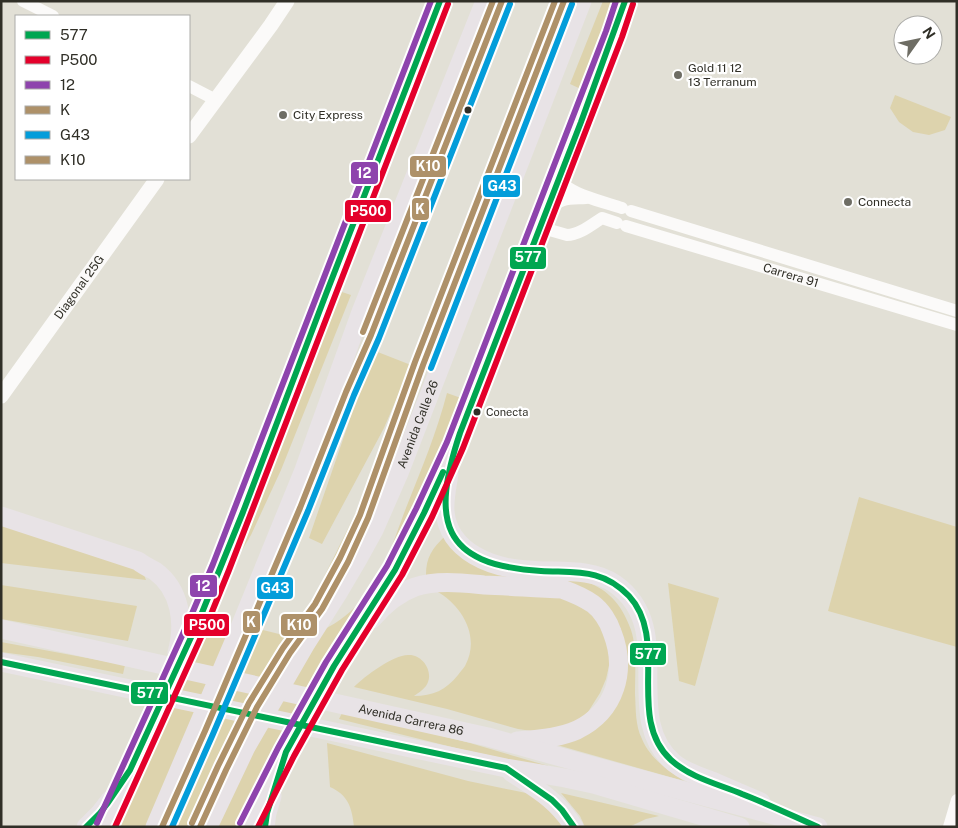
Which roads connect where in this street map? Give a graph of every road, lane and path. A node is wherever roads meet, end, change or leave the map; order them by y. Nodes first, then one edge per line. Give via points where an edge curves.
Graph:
1 (23, 1) edge
2 (286, 1) edge
3 (440, 1) edge
4 (485, 1) edge
5 (582, 1) edge
6 (625, 1) edge
7 (50, 15) edge
8 (190, 87) edge
9 (216, 100) junction
10 (190, 135) edge
11 (559, 177) junction
12 (156, 180) edge
13 (590, 198) junction
14 (607, 203) junction
15 (602, 218) junction
16 (542, 221) junction
17 (957, 311) edge
18 (957, 325) edge
19 (1, 396) edge
20 (455, 445) junction
21 (1, 516) edge
22 (1, 629) edge
23 (1, 662) edge
24 (334, 666) junction
25 (170, 682) junction
26 (496, 739) junction
27 (286, 752) junction
28 (506, 768) junction
29 (130, 770) junction
30 (957, 800) edge
31 (86, 827) edge
32 (105, 827) edge
33 (155, 827) edge
34 (208, 827) edge
35 (248, 827) edge
36 (265, 827) edge
37 (574, 827) edge
38 (740, 827) edge
39 (818, 827) edge
40 (949, 827) edge

1 - 7 street
2 - 9 street
3 - 25 main road via 221,567
4 - 33 main road via 362,312 304,470
5 - 34 main road, Avenida Calle 26 via 374,530 246,747
6 - 11 main road
8 - 9 street
9 - 10 street
11 - 13 street, Carrera 91 via 570,189
11 - 16 main road
12 - 19 street, Diagonal 25G
13 - 14 street, Carrera 91
13 - 16 street, Carrera 91 via 561,200
14 - 15 street
14 - 17 street, Carrera 91
15 - 16 street via 571,236
15 - 18 street, Carrera 91
16 - 20 main road
20 - 24 main road via 395,570
20 - 39 main road via 446,492 446,513 450,530 462,546 492,564 525,570 597,575 616,584 630,597 642,617 647,644 650,721 657,742 668,757 689,772
21 - 25 main road via 138,562 166,582 178,605 181,635
22 - 26 main road, Avenida Carrera 86
23 - 28 main road
24 - 26 main road via 386,604 415,587 463,583 562,589 577,594 594,605 609,623 619,660 615,691 603,709 578,730 521,741
24 - 27 main road
25 - 29 main road
26 - 39 main road, Avenida Carrera 86
27 - 35 main road
27 - 36 main road
28 - 37 main road via 558,805
28 - 38 main road via 592,784
29 - 31 main road via 107,804
29 - 32 main road
30 - 40 street

